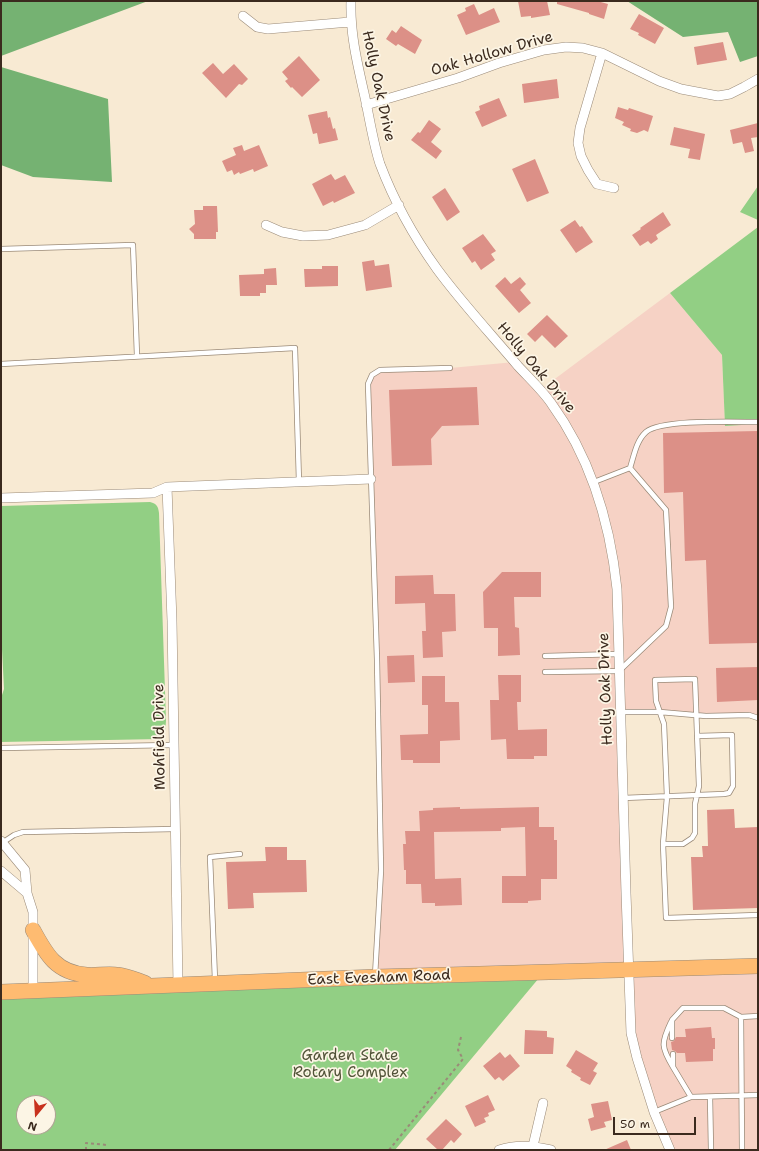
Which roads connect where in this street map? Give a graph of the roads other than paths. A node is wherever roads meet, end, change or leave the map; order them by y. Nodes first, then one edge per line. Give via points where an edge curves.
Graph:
1 (350, 1) edge
2 (243, 16) dead end
3 (350, 22) junction
4 (602, 53) junction
5 (758, 79) edge
6 (366, 104) junction
7 (614, 188) dead end
8 (399, 205) junction
9 (266, 226) dead end
10 (1, 249) edge
11 (137, 356) junction
12 (1, 364) edge
13 (450, 368) dead end
14 (758, 422) edge
15 (630, 468) junction
16 (371, 479) junction
17 (299, 482) junction
18 (594, 482) junction
19 (166, 487) junction
20 (1, 498) edge
21 (618, 654) junction
22 (545, 656) dead end
23 (619, 671) junction
24 (545, 672) dead end
25 (620, 712) junction
26 (660, 712) junction
27 (696, 715) junction
28 (758, 718) edge
29 (697, 736) junction
30 (174, 745) junction
31 (1, 748) edge
32 (696, 796) junction
33 (667, 797) junction
34 (623, 798) junction
35 (175, 829) junction
36 (1, 842) edge
37 (663, 844) junction
38 (240, 854) dead end
39 (1, 871) edge
40 (27, 893) junction
41 (758, 915) edge
42 (33, 930) junction
43 (758, 966) edge
44 (628, 970) junction
45 (375, 977) junction
46 (216, 984) junction
47 (155, 986) junction
48 (178, 986) junction
49 (33, 991) junction
50 (1, 992) edge
51 (758, 1016) edge
52 (741, 1017) junction
53 (672, 1020) junction
54 (672, 1038) dead end
55 (673, 1054) dead end
56 (673, 1067) junction
57 (758, 1095) edge
58 (742, 1096) junction
59 (691, 1097) junction
60 (710, 1097) junction
61 (543, 1103) dead end
62 (654, 1112) junction
63 (533, 1146) junction
64 (499, 1150) edge
65 (551, 1150) edge
66 (670, 1150) edge
67 (711, 1150) edge
68 (742, 1150) edge

1 - 3 street, Holly Oak Drive
2 - 3 street via 257,27 268,29
3 - 6 street, Holly Oak Drive
4 - 5 street, Oak Hollow Drive via 681,90 718,96 737,91
4 - 6 street, Oak Hollow Drive via 566,47 544,50
4 - 7 street via 578,143 581,156 597,184
6 - 8 street, Holly Oak Drive via 380,162
8 - 9 street via 365,225 328,235 303,236
8 - 18 street, Holly Oak Drive via 419,243 438,270 551,402 573,436
10 - 11 lane via 133,245
11 - 12 lane
11 - 17 lane via 295,348
13 - 16 lane via 381,370 371,376 368,384
14 - 15 lane via 656,426 642,437
15 - 18 lane
15 - 23 lane via 666,510 671,607 666,626
16 - 17 street
16 - 45 lane via 381,870
17 - 19 street
18 - 21 street, Holly Oak Drive via 615,566
19 - 20 street via 153,493
19 - 30 street, Mohfield Drive
21 - 22 lane
21 - 23 street, Holly Oak Drive
23 - 24 lane
23 - 25 street, Holly Oak Drive
25 - 26 lane
25 - 34 street, Holly Oak Drive
26 - 27 lane
26 - 27 lane via 656,701 655,680 695,679
26 - 33 lane via 664,724
27 - 28 lane via 750,715
27 - 29 lane
29 - 32 lane via 699,786
29 - 32 lane via 732,735 733,786 727,794
30 - 31 lane
30 - 35 street, Mohfield Drive
32 - 33 lane
32 - 37 lane via 696,827 692,838 683,844
33 - 34 lane
33 - 37 lane
34 - 44 street, Holly Oak Drive
35 - 36 lane via 23,832
35 - 48 street, Mohfield Drive
36 - 40 street via 25,870
37 - 41 lane via 666,918
38 - 46 lane via 210,857
39 - 40 street
40 - 42 street via 33,912
42 - 47 main road via 45,950 64,970 75,974 119,975
42 - 49 street
43 - 44 main road, East Evesham Road
44 - 45 main road, East Evesham Road
44 - 62 street, Holly Oak Drive via 631,1033
45 - 46 main road, East Evesham Road
46 - 48 main road, East Evesham Road
47 - 48 main road, East Evesham Road
47 - 49 main road, East Evesham Road
49 - 50 main road, East Evesham Road
51 - 52 lane
52 - 53 lane via 724,1008 683,1008
52 - 58 lane
53 - 54 lane
53 - 56 lane via 664,1038 664,1053
55 - 56 lane
56 - 59 lane
57 - 58 lane
58 - 60 lane
58 - 68 lane
59 - 60 lane
59 - 62 lane
60 - 67 lane
61 - 63 street
62 - 66 street, Holly Oak Drive
63 - 64 street via 510,1146
63 - 65 street

